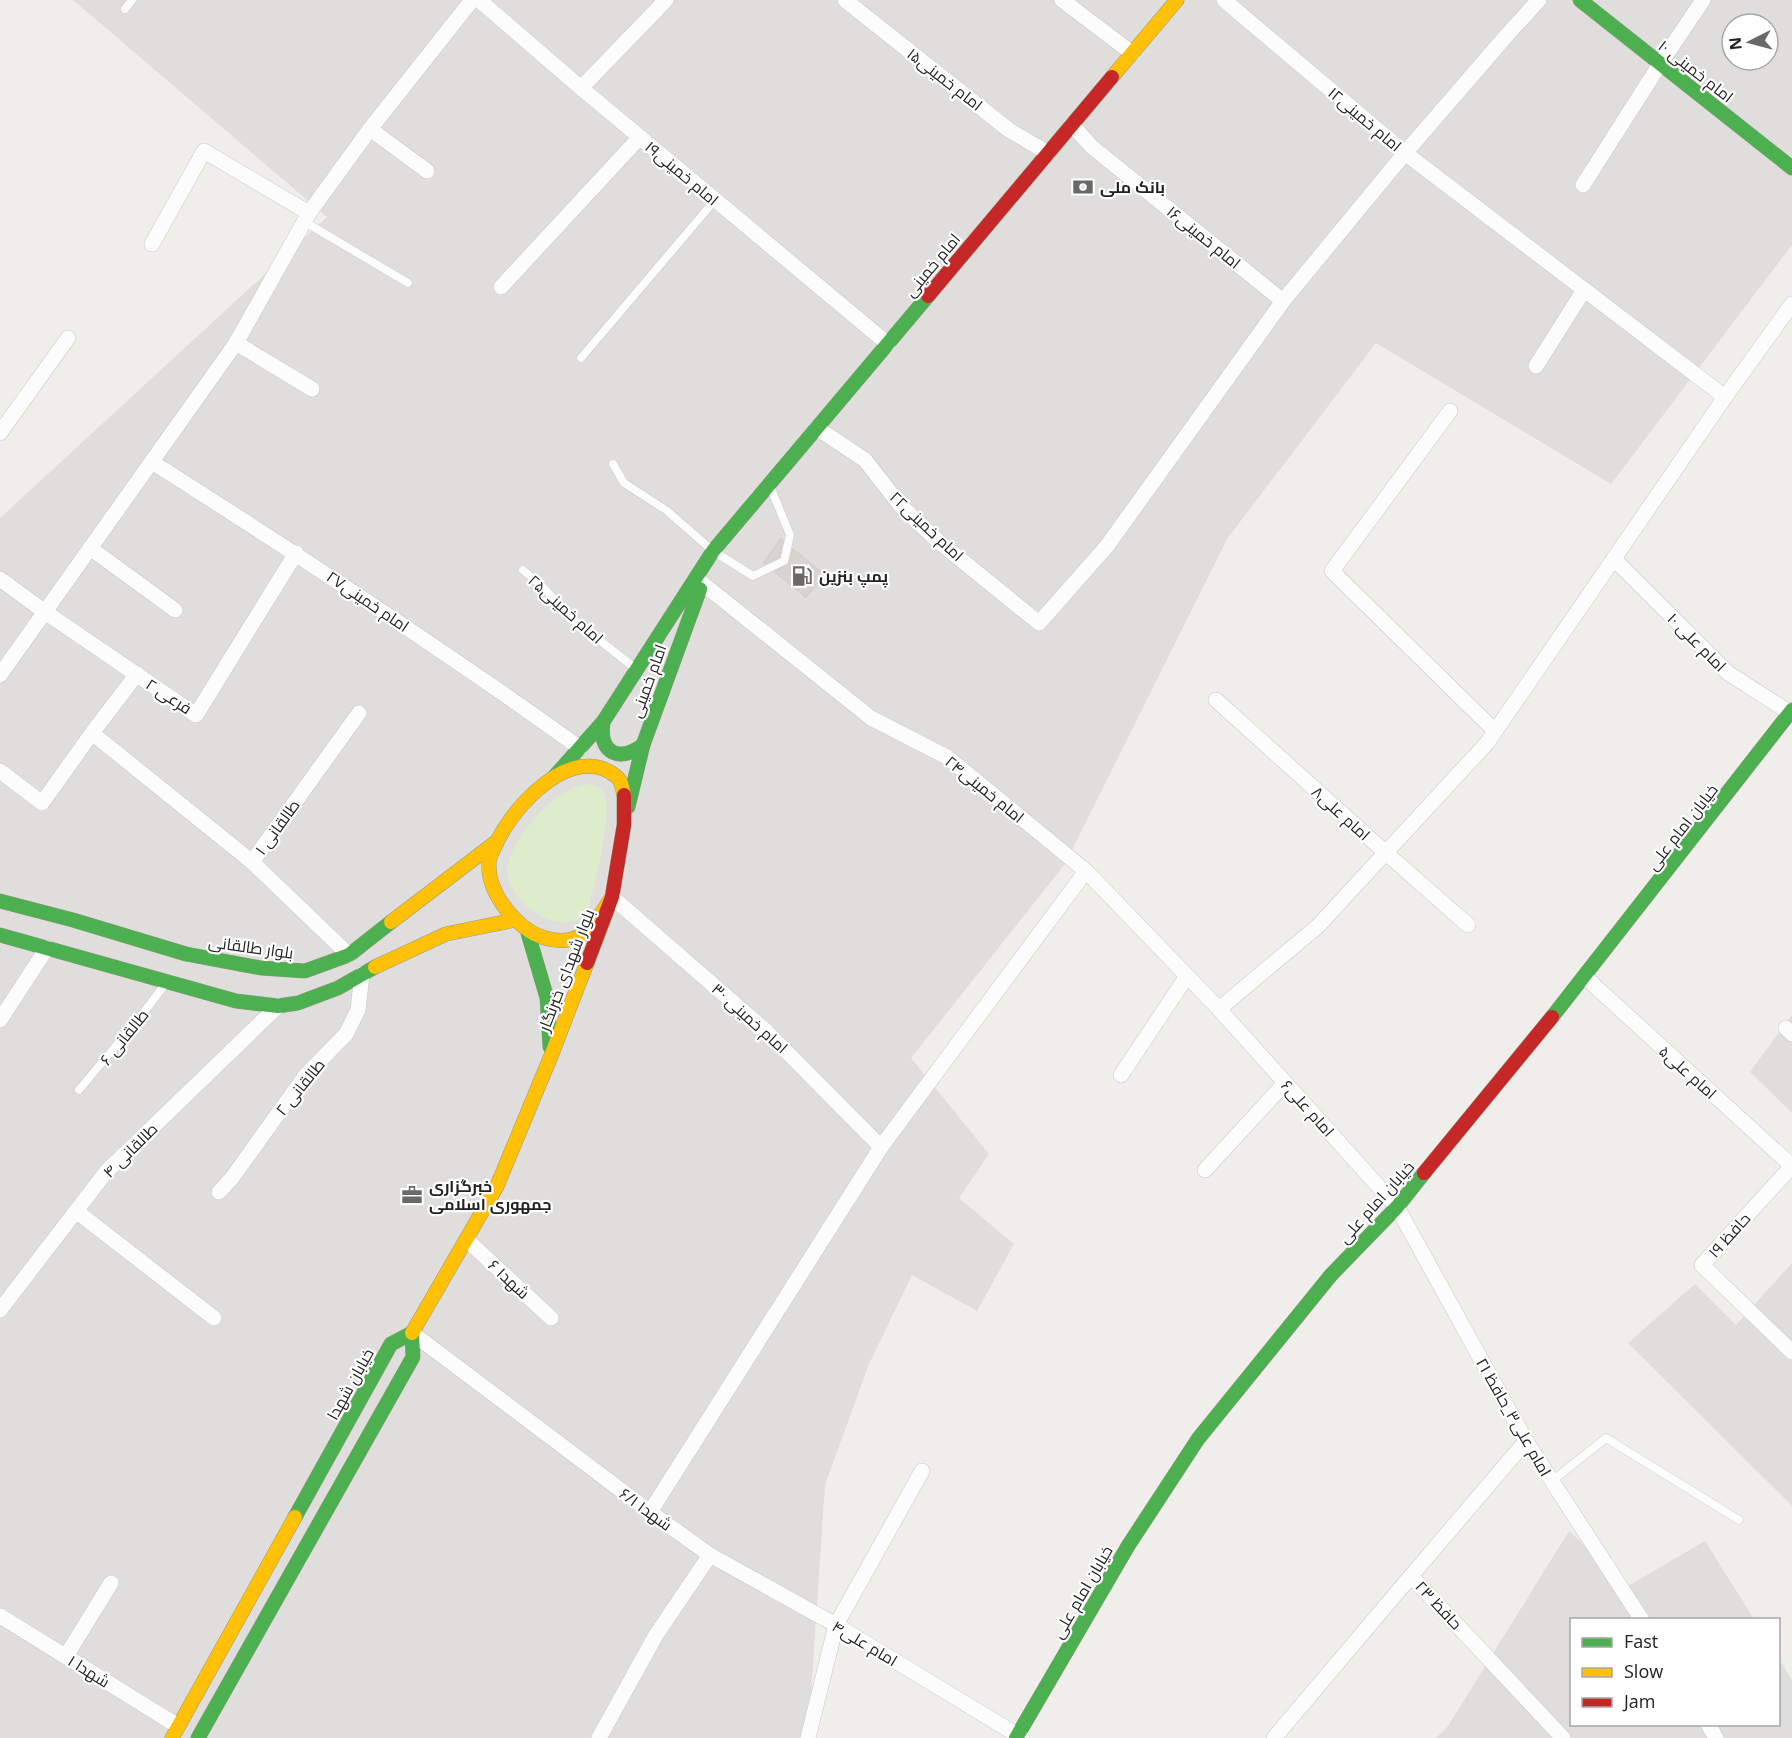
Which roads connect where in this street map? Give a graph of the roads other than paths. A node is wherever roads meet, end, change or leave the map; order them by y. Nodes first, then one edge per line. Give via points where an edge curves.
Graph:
1 (132, 0) edge
2 (472, 0) edge
3 (479, 0) edge
4 (666, 0) edge
5 (845, 0) edge
6 (1062, 0) edge
7 (1177, 0) edge
8 (1224, 0) edge
9 (1539, 0) edge
10 (1580, 0) edge
11 (1703, 0) edge
12 (125, 9) dead end
13 (1132, 53) junction
14 (1660, 64) junction
15 (581, 88) junction
16 (1072, 125) junction
17 (370, 129) junction
18 (640, 137) junction
19 (1048, 153) junction
20 (1406, 153) junction
21 (1792, 168) edge
22 (427, 171) dead end
23 (1583, 185) dead end
24 (715, 200) junction
25 (307, 218) junction
26 (152, 244) dead end
27 (408, 283) dead end
28 (501, 287) dead end
29 (1584, 290) junction
30 (1283, 301) junction
31 (1792, 304) edge
32 (68, 338) dead end
33 (236, 343) junction
34 (888, 344) junction
35 (581, 358) dead end
36 (1536, 366) dead end
37 (312, 390) dead end
38 (1725, 397) junction
39 (1450, 411) dead end
40 (5, 415) edge
41 (817, 428) junction
42 (0, 433) edge
43 (152, 462) junction
44 (613, 464) dead end
45 (770, 485) junction
46 (90, 548) junction
47 (713, 551) junction
48 (296, 554) junction
49 (1614, 559) junction
50 (523, 570) dead end
51 (0, 579) edge
52 (702, 584) junction
53 (175, 610) dead end
54 (45, 612) junction
55 (637, 670) junction
56 (136, 674) junction
57 (0, 675) edge
58 (1216, 700) dead end
59 (1792, 712) edge
60 (359, 713) dead end
61 (603, 722) junction
62 (1495, 731) junction
63 (92, 733) junction
64 (643, 745) junction
65 (580, 748) junction
66 (0, 771) edge
67 (553, 778) junction
68 (624, 825) junction
69 (498, 840) junction
70 (1386, 854) junction
71 (252, 862) junction
72 (1086, 871) junction
73 (612, 897) junction
74 (0, 901) edge
75 (515, 920) junction
76 (1468, 925) dead end
77 (527, 930) junction
78 (0, 935) edge
79 (47, 948) junction
80 (349, 955) junction
81 (362, 974) junction
82 (1187, 976) junction
83 (1585, 977) junction
84 (167, 982) junction
85 (278, 1006) junction
86 (1219, 1009) junction
87 (0, 1020) edge
88 (551, 1056) junction
89 (1121, 1075) dead end
90 (1285, 1083) junction
91 (79, 1090) dead end
92 (881, 1147) junction
93 (1792, 1166) edge
94 (1205, 1170) dead end
95 (219, 1192) dead end
96 (1397, 1208) junction
97 (76, 1211) junction
98 (467, 1240) junction
99 (0, 1310) edge
100 (214, 1318) dead end
101 (551, 1318) dead end
102 (412, 1333) junction
103 (1792, 1352) edge
104 (1526, 1441) junction
105 (922, 1471) dead end
106 (1552, 1481) junction
107 (312, 1486) junction
108 (333, 1499) junction
109 (650, 1512) junction
110 (1739, 1520) dead end
111 (710, 1555) junction
112 (1411, 1576) junction
113 (111, 1583) dead end
114 (0, 1616) edge
115 (1641, 1618) edge
116 (836, 1625) junction
117 (66, 1656) junction
118 (175, 1732) edge
119 (1019, 1737) edge
120 (198, 1738) edge
121 (600, 1738) edge
122 (808, 1738) edge
123 (1274, 1738) edge
124 (1563, 1738) edge

1 - 12 lane
2 - 17 street
3 - 15 street, امام خمینی۱۹
4 - 15 street
5 - 19 street, امام خمینی۱۵ via 1009,130
6 - 13 street
7 - 13 main road, امام خمینی
8 - 20 street, امام خمینی۱۲
9 - 20 street, امام خمینی۱۲
10 - 14 main road, امام خمینی ۱۰
11 - 14 street
13 - 16 main road, امام خمینی
14 - 21 main road, امام خمینی ۱۰
14 - 23 street
15 - 18 street, امام خمینی۱۹
16 - 19 main road, امام خمینی
16 - 30 street, امام خمینی۱۶ via 1092,147
17 - 22 street
17 - 25 street
18 - 24 street, امام خمینی۱۹
18 - 28 street
19 - 34 main road, امام خمینی
20 - 29 street
20 - 30 street
24 - 34 street, امام خمینی۱۹
24 - 35 lane
25 - 26 street via 204,151
25 - 27 lane
25 - 33 street
29 - 36 street
29 - 38 street
30 - 41 street, امام خمینی۲۲ via 1107,546 1040,623 939,542 900,505 865,460
31 - 38 street
32 - 40 street
33 - 37 street
33 - 43 street
34 - 41 main road, امام خمینی
38 - 49 street
39 - 62 street via 1332,571
40 - 42 street
41 - 45 main road, امام خمینی
43 - 46 street
43 - 48 street, امام خمینی۲۷
44 - 47 lane via 624,483 666,510
45 - 47 main road, امام خمینی
45 - 47 lane via 790,535 784,561 753,576
46 - 53 street
46 - 54 street
47 - 52 main road, امام خمینی
47 - 55 main road, امام خمینی
48 - 56 street, فرعی ۲ via 196,715
48 - 65 street, امام خمینی۲۷ via 483,678
49 - 59 street, امام علی ۱۰ via 1728,673
49 - 62 street
50 - 55 lane, امام خمینی۲۵ via 569,616
51 - 54 street, فرعی ۲
52 - 64 main road, امام خمینی
52 - 72 street, امام خمینی۲۴ via 871,718 947,757
54 - 56 street, فرعی ۲
54 - 57 street
55 - 61 main road, امام خمینی
56 - 63 street
58 - 70 street, امام علی۸
59 - 83 main road, خیابان امام علی
60 - 71 street, طالقانی ۱
61 - 64 main road via 603,741 616,754 636,752
61 - 65 main road, امام خمینی
62 - 70 street
63 - 66 street via 42,803
63 - 71 street
64 - 68 main road, امام خمینی
65 - 67 main road, امام خمینی
67 - 68 main road via 573,768 605,769 620,781 625,799
67 - 69 main road via 518,810
68 - 73 main road
69 - 75 main road via 489,861 491,884
69 - 80 main road, بلوار طالقانی
70 - 76 street, امام علی۸
70 - 86 street via 1318,926
71 - 80 street, طالقانی ۱
72 - 82 street, امام خمینی۲۴
72 - 92 street
73 - 77 main road via 586,933 573,939 553,940
73 - 88 main road, بلوار شهدای خبرنگار
73 - 92 street, امام خمینی ۳۰ via 766,1031
74 - 80 main road, بلوار طالقانی via 186,954 261,968 305,970
75 - 77 main road
75 - 81 main road via 446,934
77 - 88 main road, بلوار شهدای خبرنگار via 547,998
78 - 79 main road
79 - 84 main road
79 - 87 street
81 - 85 main road via 338,988
81 - 95 street, طالقانی ۲ via 358,1010 346,1034 305,1076
82 - 86 street, امام خمینی۲۴
82 - 89 street
83 - 93 street, امام علی۵
83 - 96 main road, خیابان امام علی
84 - 85 main road via 236,1001
84 - 91 lane, طالقانی ۶
85 - 97 street, طالقانی ۴ via 106,1172
86 - 90 street, امام علی۶
88 - 98 main road, بلوار شهدای خبرنگار via 497,1186
90 - 94 street
90 - 96 street, امام علی۶
92 - 109 street
93 - 103 street, حافظ ۱۹ via 1702,1265
96 - 104 street, امام علی۳_حافظ ۲۱
96 - 119 main road, خیابان امام علی via 1330,1275 1198,1439 1128,1546
97 - 99 street, طالقانی ۴
97 - 100 street
98 - 101 street, شهد۱ ۶
98 - 102 main road, بلوار شهدای خبرنگار
102 - 107 main road, خیابان شهدا via 391,1344
102 - 108 main road via 412,1357
102 - 109 street, شهد۱ ۶/۱
104 - 106 street, امام علی۳_حافظ ۲۱
104 - 112 street, حافظ ۲۳
105 - 116 street
106 - 110 lane via 1606,1438
106 - 115 street, امام علی۳_حافظ ۲۱
107 - 108 main road
107 - 118 main road, خیابان شهدا
108 - 120 main road
109 - 111 street, شهد۱ ۶/۱
111 - 116 street, امام علی۴
111 - 121 street via 657,1635
112 - 123 street
112 - 124 street, حافظ ۲۳
113 - 117 street
114 - 117 street, شهدا ۱
116 - 119 street, امام علی۴
116 - 122 street
117 - 118 street, شهدا ۱

